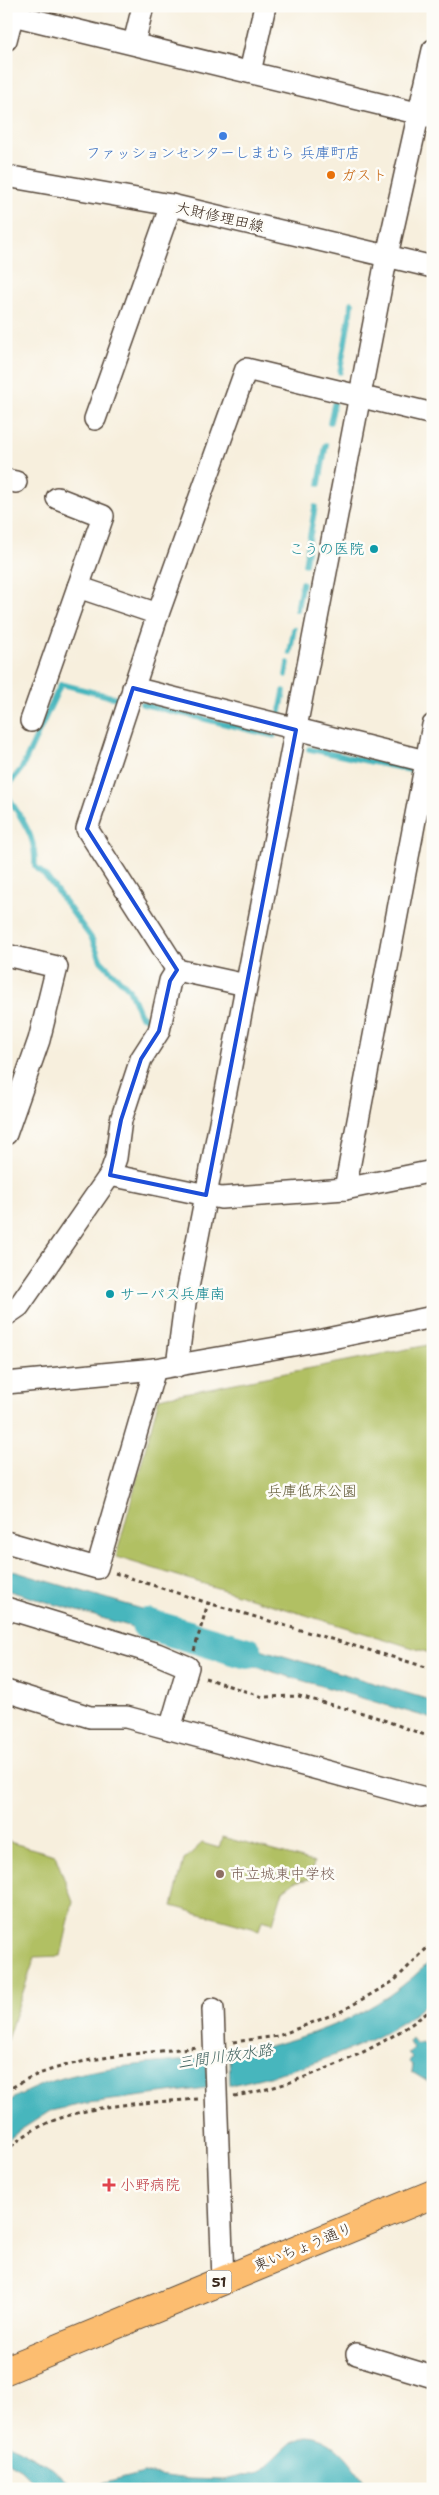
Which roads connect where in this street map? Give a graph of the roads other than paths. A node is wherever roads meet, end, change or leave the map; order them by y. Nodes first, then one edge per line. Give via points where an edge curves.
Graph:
1 (143, 6) edge
2 (265, 6) edge
3 (14, 11) edge
4 (6, 40) edge
5 (134, 43) junction
6 (433, 50) edge
7 (250, 72) junction
8 (426, 115) edge
9 (6, 176) edge
10 (171, 205) junction
11 (387, 255) junction
12 (433, 267) edge
13 (360, 396) junction
14 (433, 414) edge
15 (95, 419) dead end
16 (56, 498) dead end
17 (78, 587) junction
18 (158, 614) junction
19 (133, 688) junction
20 (31, 721) dead end
21 (433, 726) edge
22 (296, 730) junction
23 (429, 762) edge
24 (6, 955) edge
25 (177, 970) junction
26 (246, 985) junction
27 (6, 1134) edge
28 (433, 1171) edge
29 (110, 1174) junction
30 (345, 1189) junction
31 (206, 1195) junction
32 (6, 1315) edge
33 (433, 1317) edge
34 (177, 1366) junction
35 (154, 1369) junction
36 (6, 1383) edge
37 (6, 1542) edge
38 (6, 1608) edge
39 (6, 1691) edge
40 (170, 1729) junction
41 (421, 1797) dead end
42 (213, 2008) dead end
43 (433, 2194) edge
44 (223, 2280) junction
45 (357, 2354) dead end
46 (6, 2370) edge
47 (433, 2378) edge

1 - 5 street
2 - 7 street
3 - 4 street
3 - 5 street
5 - 7 street
6 - 8 street
7 - 8 street
8 - 11 street
9 - 10 street, 大財修理田線
10 - 11 street, 大財修理田線
10 - 15 street
11 - 12 street, 大財修理田線
11 - 13 street
13 - 14 street
13 - 18 street via 246,369
13 - 22 street
16 - 17 street via 103,516
17 - 18 street
17 - 20 street
18 - 19 street
19 - 22 street
19 - 25 street via 87,829
21 - 23 street
22 - 23 street
22 - 26 street
23 - 30 street
24 - 27 street via 56,967 39,1040
25 - 26 street
25 - 29 street via 170,981 160,1031 141,1059 121,1120 116,1158
26 - 31 street
28 - 30 street
29 - 31 street
29 - 32 street via 19,1306
30 - 31 street via 221,1198
31 - 34 street via 185,1303
33 - 34 street
34 - 35 street
35 - 36 street
35 - 37 street via 98,1568
38 - 40 street via 190,1663
39 - 40 street via 90,1717 126,1717
40 - 41 street
42 - 44 street
43 - 44 main road, 東いちょう通り / 51
44 - 46 main road, 東いちょう通り / 51
45 - 47 street

